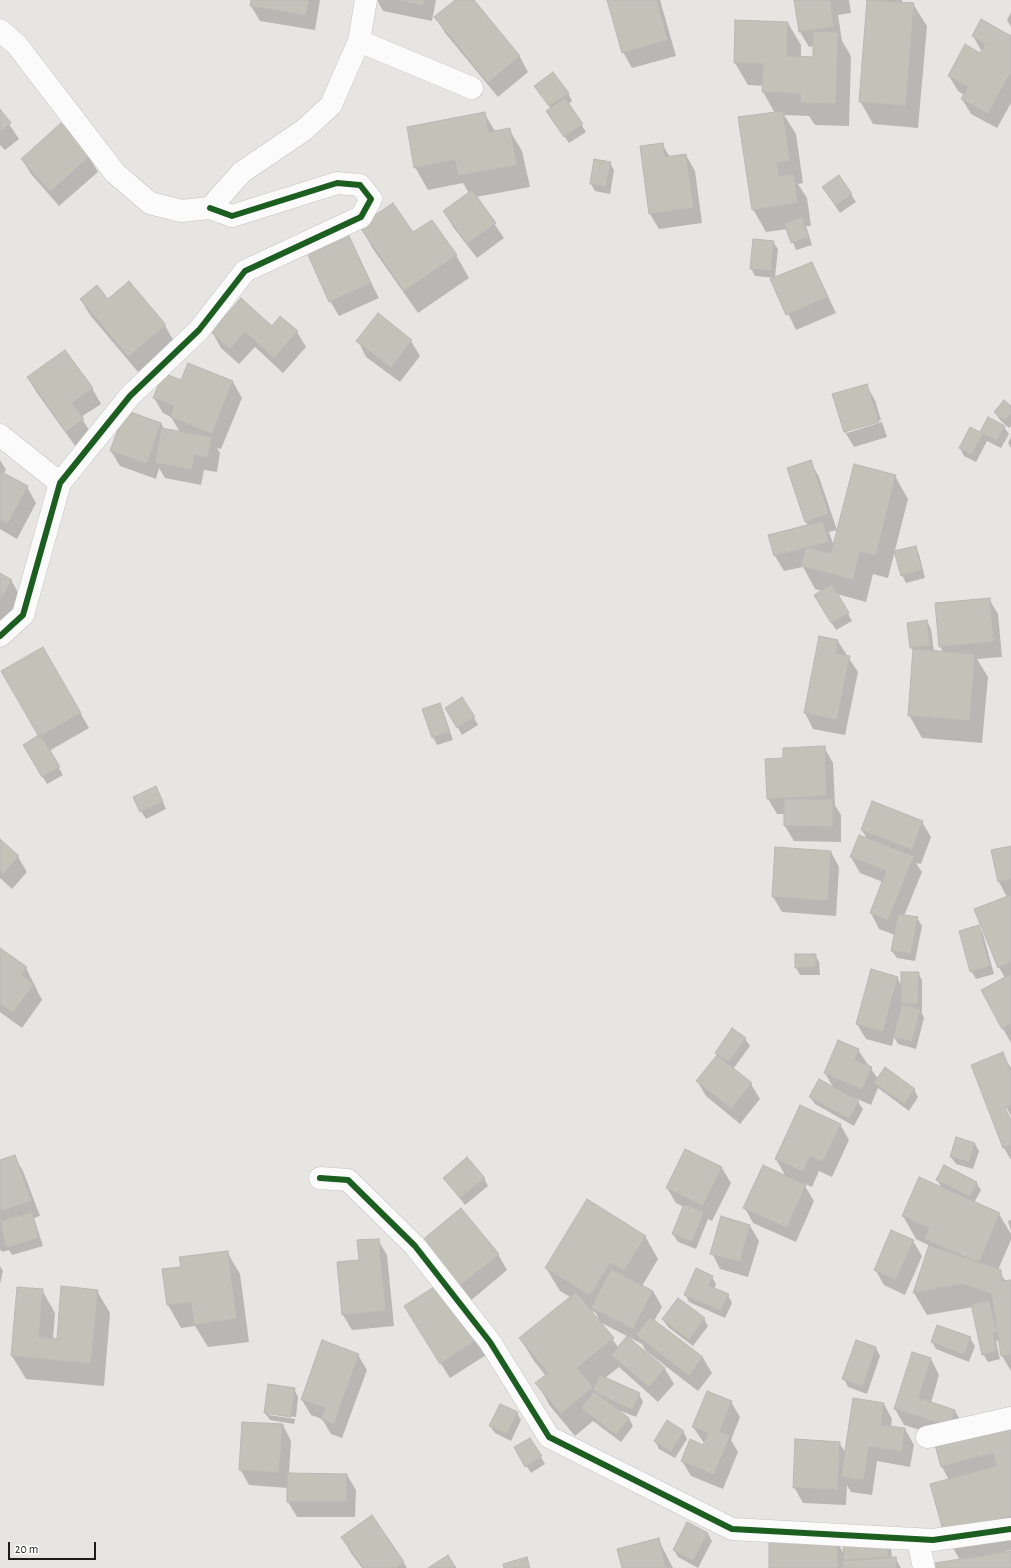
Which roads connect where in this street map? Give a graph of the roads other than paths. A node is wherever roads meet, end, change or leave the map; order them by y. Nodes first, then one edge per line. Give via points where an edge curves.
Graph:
1 (366, 0) edge
2 (0, 30) edge
3 (359, 41) junction
4 (472, 88) dead end
5 (210, 208) junction
6 (0, 436) edge
7 (60, 483) junction
8 (0, 636) edge
9 (320, 1178) dead end
10 (1011, 1418) edge
11 (927, 1437) dead end
12 (1011, 1529) edge
13 (918, 1539) junction
14 (924, 1568) edge

1 - 3 street
2 - 5 street via 17,45 115,172 150,203 181,211
3 - 4 street
3 - 5 street via 331,105 304,130 242,172
5 - 7 street via 232,216 337,183 360,184 371,199 361,217 245,272 199,330 130,396
6 - 7 street
7 - 8 street via 23,615
9 - 13 street via 348,1180 415,1246 490,1342 549,1437 732,1528
10 - 11 street
12 - 13 street via 933,1540
13 - 14 street

